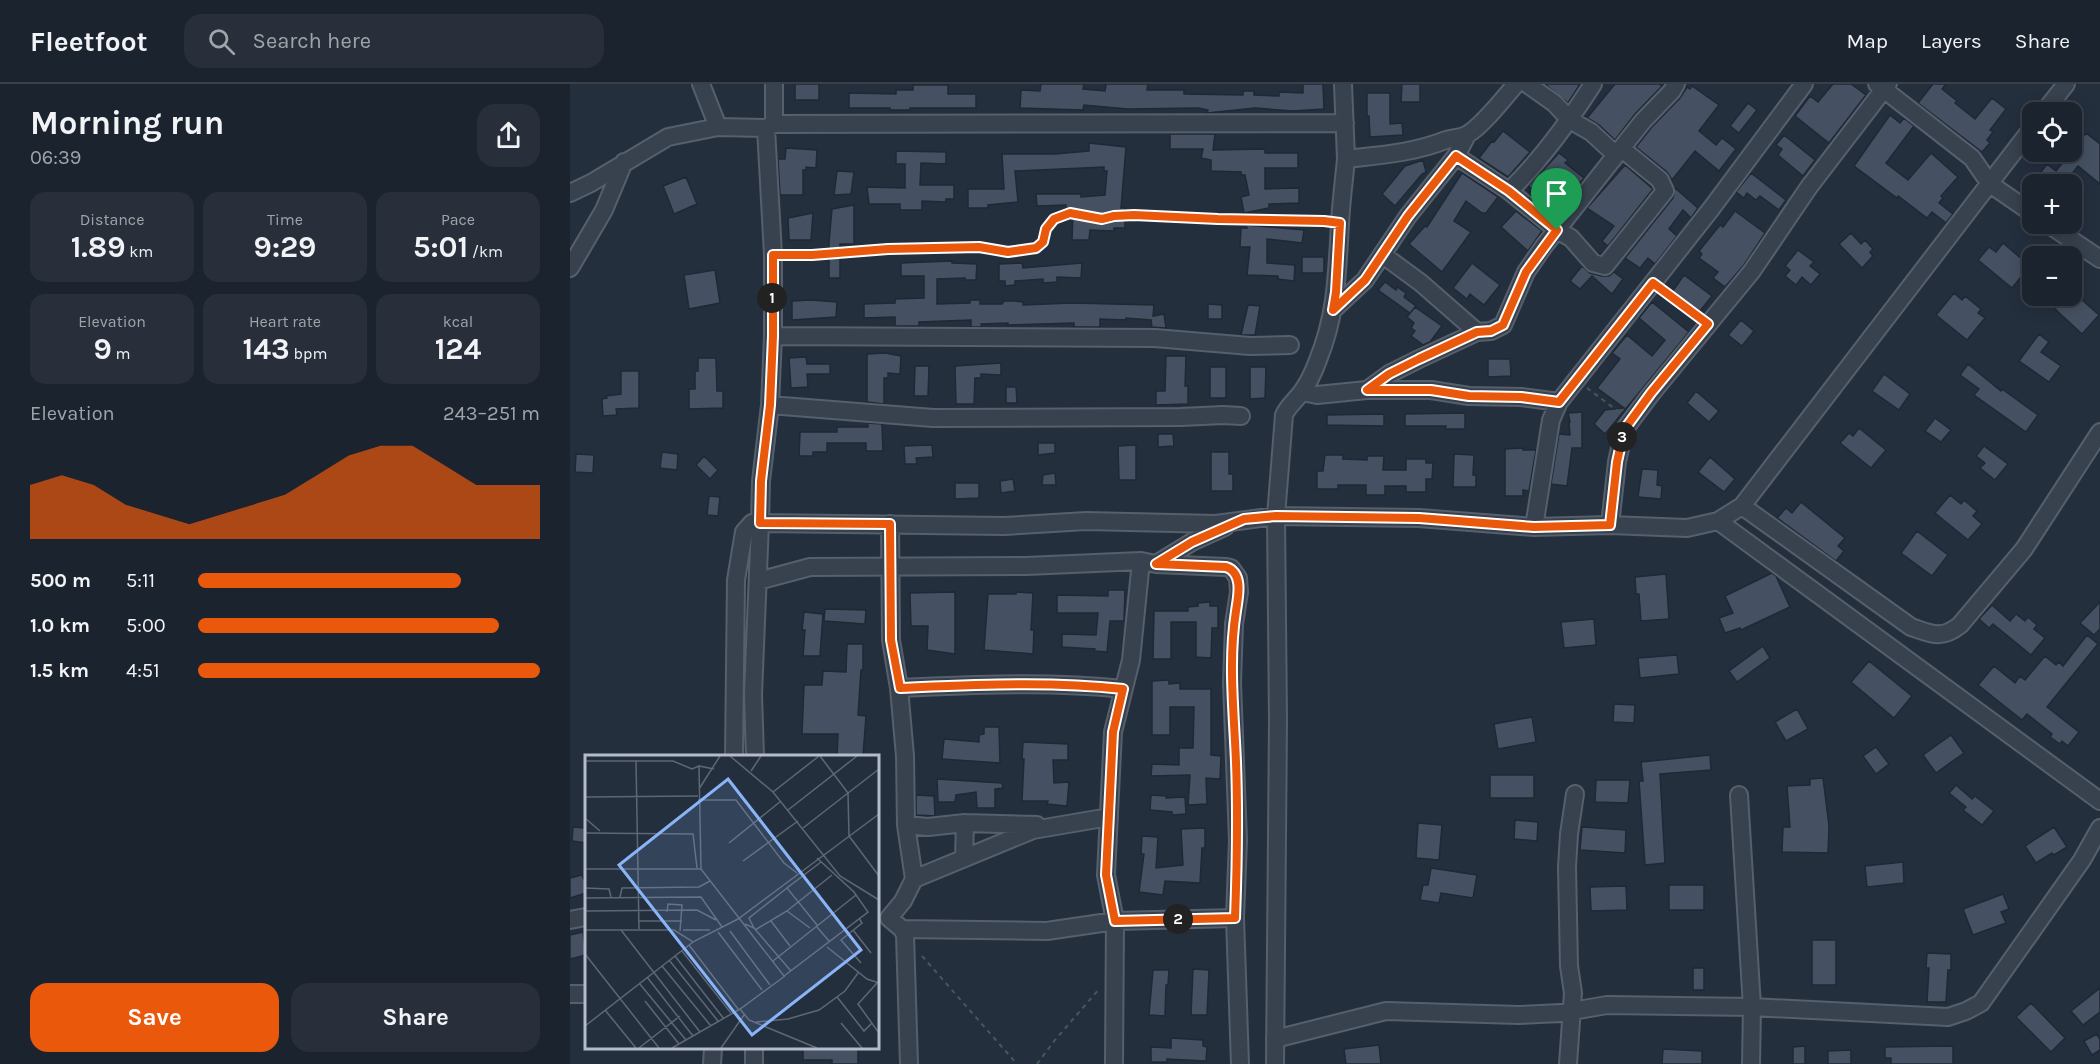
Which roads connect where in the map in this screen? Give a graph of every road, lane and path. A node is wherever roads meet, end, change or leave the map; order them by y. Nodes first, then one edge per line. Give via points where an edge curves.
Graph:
1 (701, 84) edge
2 (774, 84) edge
3 (1343, 84) edge
4 (1516, 84) edge
5 (1527, 84) edge
6 (1593, 84) edge
7 (1676, 84) edge
8 (1804, 84) edge
9 (2066, 84) edge
10 (1883, 86) edge
11 (2052, 102) edge
12 (1570, 120) junction
13 (1344, 123) junction
14 (770, 126) junction
15 (718, 128) junction
16 (1467, 135) junction
17 (2022, 141) edge
18 (1619, 152) junction
19 (1456, 156) junction
20 (1346, 159) junction
21 (624, 162) junction
22 (1990, 184) junction
23 (1509, 191) junction
24 (570, 193) edge
25 (2022, 206) edge
26 (1340, 223) junction
27 (1557, 230) junction
28 (2063, 234) edge
29 (773, 255) junction
30 (1383, 255) junction
31 (2100, 259) edge
32 (570, 268) edge
33 (1653, 283) junction
34 (1333, 310) junction
35 (1708, 324) junction
36 (1477, 332) junction
37 (773, 336) junction
38 (1290, 345) dead end
39 (1577, 381) junction
40 (1367, 390) junction
41 (1302, 392) junction
42 (1559, 402) junction
43 (770, 405) junction
44 (1241, 417) dead end
45 (1631, 420) junction
46 (2100, 432) edge
47 (1742, 506) junction
48 (1276, 516) junction
49 (1244, 519) junction
50 (1718, 521) junction
51 (760, 523) junction
52 (890, 524) junction
53 (1610, 525) junction
54 (1534, 527) junction
55 (1148, 563) junction
56 (892, 568) junction
57 (758, 580) junction
58 (900, 688) junction
59 (1123, 689) junction
60 (734, 755) edge
61 (755, 755) edge
62 (1575, 794) dead end
63 (1739, 795) dead end
64 (2100, 801) edge
65 (1109, 818) junction
66 (965, 823) junction
67 (906, 825) junction
68 (1058, 826) junction
69 (2100, 828) edge
70 (964, 857) junction
71 (914, 879) junction
72 (585, 917) edge
73 (1235, 918) junction
74 (570, 921) edge
75 (1115, 921) junction
76 (893, 925) edge
77 (1114, 973) junction
78 (1752, 1006) junction
79 (1571, 1011) junction
80 (1275, 1039) junction
81 (909, 1064) edge
82 (1017, 1064) edge
83 (1037, 1064) edge
84 (1114, 1064) edge
85 (1240, 1064) edge
86 (1275, 1064) edge
87 (1568, 1064) edge
88 (1751, 1064) edge

1 - 15 street
2 - 14 street
3 - 13 street
4 - 16 street
5 - 12 street
6 - 12 street
7 - 18 street
8 - 33 street
9 - 11 street
10 - 22 street via 1972,158
10 - 35 street via 1752,271
12 - 18 street
12 - 23 street
13 - 14 street
13 - 20 street
14 - 15 street
14 - 29 street
15 - 21 street via 668,137
16 - 19 street
16 - 20 street via 1405,153
17 - 22 street
18 - 27 street
18 - 27 street via 1660,180 1665,191 1605,266 1593,263 1571,238
19 - 23 street
19 - 30 street via 1408,216
20 - 26 street
21 - 24 street
21 - 32 street via 604,210
22 - 25 street
22 - 47 street
23 - 27 street
26 - 29 path via 1134,215 1102,219 1070,213 1054,219 1036,248 1008,252 979,247
26 - 34 street
27 - 36 street via 1526,272 1503,325
28 - 31 street
29 - 37 street
30 - 34 street via 1365,280
30 - 36 street
33 - 35 path
33 - 39 street
34 - 41 street via 1318,359
35 - 45 street
36 - 40 street via 1389,374
37 - 38 street via 1155,338 1250,346
37 - 43 street
39 - 42 street
39 - 45 path
40 - 41 street via 1317,395
40 - 42 street via 1431,390
41 - 48 street via 1284,415
42 - 54 street via 1551,420
43 - 44 street via 933,418
43 - 51 street
45 - 53 street via 1620,444
46 - 47 street via 2024,549 1950,634 1939,636 1911,627
47 - 50 street
48 - 49 street
48 - 54 street via 1419,518
48 - 80 street
49 - 52 street via 1216,524
49 - 55 street
50 - 53 street via 1687,528
50 - 64 street
51 - 52 street
51 - 57 street
51 - 60 street via 752,523 744,532 736,580
52 - 56 street
53 - 54 street
55 - 56 street
55 - 59 street
55 - 73 street via 1226,567 1238,578 1232,683 1238,840
56 - 57 street via 810,567
56 - 58 street via 891,640
57 - 61 street via 753,695
58 - 59 street via 1004,684
58 - 67 street
59 - 65 street via 1113,732
62 - 79 street via 1567,867
63 - 78 street
65 - 68 street
65 - 75 street via 1106,875
66 - 67 street
66 - 68 street
66 - 70 street
67 - 71 street
68 - 70 street via 1033,830
69 - 78 street via 2082,860 1981,1002 1966,1011 1948,1017
70 - 71 street
71 - 76 street
72 - 74 street
73 - 75 street
73 - 85 street
75 - 76 street via 1047,931
75 - 77 street
76 - 81 street
76 - 82 path
77 - 83 path
77 - 84 street
78 - 79 street via 1607,1005
78 - 88 street
79 - 80 street via 1520,1015 1386,1011
79 - 87 street
80 - 86 street

